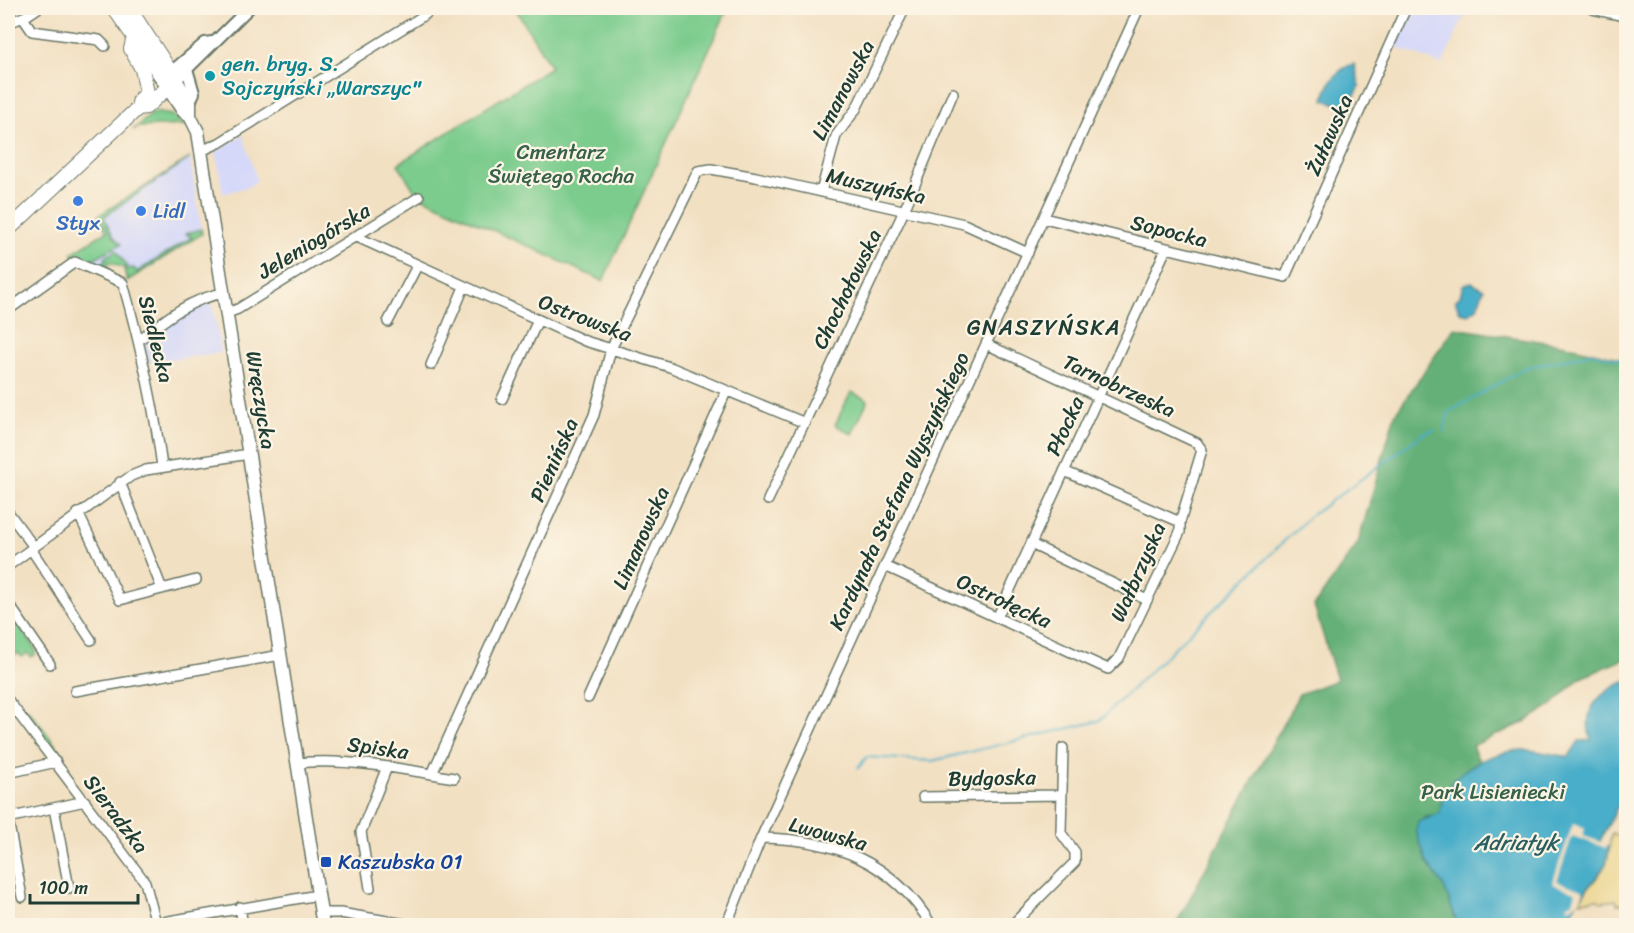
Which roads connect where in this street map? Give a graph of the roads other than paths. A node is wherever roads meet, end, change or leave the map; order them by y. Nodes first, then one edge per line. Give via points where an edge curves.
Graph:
1 (38, 8) edge
2 (114, 8) edge
3 (129, 8) edge
4 (249, 8) edge
5 (905, 8) edge
6 (1139, 8) edge
7 (1406, 8) edge
8 (1594, 8) edge
9 (426, 14) dead end
10 (1626, 15) edge
11 (23, 18) junction
12 (8, 23) edge
13 (134, 37) junction
14 (212, 42) junction
15 (105, 46) dead end
16 (187, 69) junction
17 (169, 79) junction
18 (147, 93) junction
19 (953, 93) dead end
20 (190, 102) junction
21 (138, 108) junction
22 (190, 116) junction
23 (201, 151) junction
24 (711, 169) joint
25 (821, 192) junction
26 (419, 197) dead end
27 (904, 211) junction
28 (1044, 218) junction
29 (8, 230) edge
30 (357, 237) junction
31 (1166, 249) junction
32 (1028, 253) junction
33 (417, 266) junction
34 (1285, 277) joint
35 (464, 287) junction
36 (224, 293) junction
37 (8, 310) edge
38 (227, 313) junction
39 (538, 320) junction
40 (388, 322) dead end
41 (139, 340) junction
42 (986, 344) junction
43 (611, 349) junction
44 (430, 365) dead end
45 (726, 392) junction
46 (1098, 396) junction
47 (502, 399) dead end
48 (805, 423) junction
49 (1202, 450) joint
50 (249, 453) junction
51 (162, 467) junction
52 (1064, 471) junction
53 (120, 482) junction
54 (768, 500) dead end
55 (8, 512) edge
56 (78, 513) junction
57 (1180, 522) junction
58 (1031, 544) junction
59 (32, 548) junction
60 (8, 566) edge
61 (885, 566) junction
62 (196, 580) dead end
63 (162, 589) junction
64 (1147, 600) junction
65 (8, 603) edge
66 (997, 618) junction
67 (91, 640) dead end
68 (281, 655) junction
69 (50, 663) dead end
70 (1108, 669) joint
71 (75, 691) dead end
72 (588, 698) dead end
73 (8, 700) edge
74 (11, 713) edge
75 (1063, 748) dead end
76 (56, 762) junction
77 (297, 763) junction
78 (387, 767) junction
79 (8, 773) edge
80 (432, 774) junction
81 (454, 778) dead end
82 (1062, 795) junction
83 (923, 797) dead end
84 (85, 801) junction
85 (54, 808) junction
86 (8, 818) edge
87 (761, 838) junction
88 (69, 888) dead end
89 (370, 888) dead end
90 (318, 895) junction
91 (22, 897) dead end
92 (240, 907) junction
93 (322, 919) edge
94 (156, 922) junction
95 (140, 926) edge
96 (243, 926) edge
97 (417, 926) edge
98 (726, 926) edge
99 (932, 926) edge
100 (1011, 926) edge

1 - 11 street
2 - 13 main road
3 - 17 main road
4 - 14 street
5 - 25 street, Limanowska via 856,109 836,136
6 - 28 street, Kardynała Stefana Wyszyńskiego
7 - 34 street, Żuławska
8 - 10 main road
9 - 23 street
11 - 12 street
11 - 15 street via 32,31 99,40
13 - 17 main road
13 - 18 main road via 131,49 142,69
14 - 16 street
14 - 17 street via 205,43
16 - 17 street
16 - 20 street via 194,93
17 - 18 main road
17 - 20 main road
17 - 21 main road via 146,107
17 - 22 main road, Wręczycka via 183,111
18 - 21 main road
19 - 27 street, Chochołowska
20 - 22 main road, Wręczycka
21 - 29 main road
22 - 23 main road, Wręczycka
23 - 36 main road, Wręczycka
24 - 25 street, Muszyńska
24 - 43 street, Pienińska via 698,171 690,184
25 - 27 street, Muszyńska
26 - 30 street, Jeleniogórska
27 - 32 street, Muszyńska via 964,224
27 - 48 street, Chochołowska
28 - 31 street, Sopocka
28 - 32 street, Kardynała Stefana Wyszyńskiego
30 - 33 street, Ostrowska
30 - 38 street, Jeleniogórska
31 - 34 street, Sopocka
31 - 46 street, Płocka
32 - 42 street, Kardynała Stefana Wyszyńskiego
33 - 35 street, Ostrowska
33 - 40 street
35 - 39 street, Ostrowska
35 - 44 street
36 - 38 main road, Wręczycka
36 - 41 street via 204,298 167,318
37 - 41 street, Siedlecka via 75,262 123,283
38 - 50 main road, Wręczycka
39 - 43 street, Ostrowska
39 - 47 street
41 - 51 street, Siedlecka via 156,413
42 - 46 street, Tarnobrzeska
42 - 61 street, Kardynała Stefana Wyszyńskiego
43 - 45 street, Ostrowska via 670,367
43 - 80 street, Pienińska via 594,414
45 - 48 street, Ostrowska
45 - 72 street, Limanowska
46 - 49 street, Tarnobrzeska via 1197,442
46 - 52 street, Płocka
48 - 54 street, Chochołowska
49 - 57 street, Wałbrzyska
50 - 51 street
50 - 68 main road, Wręczycka
51 - 53 street
52 - 57 street
52 - 58 street, Płocka
53 - 56 street
53 - 63 street
55 - 59 street
56 - 59 street
56 - 63 street via 120,600
57 - 64 street, Wałbrzyska via 1180,532
58 - 64 street
58 - 66 street, Płocka
59 - 60 street
59 - 67 street
61 - 66 street, Ostrołęcka
61 - 87 street, Kardynała Stefana Wyszyńskiego
62 - 63 street
64 - 70 street, Wałbrzyska via 1119,658
65 - 69 street
66 - 70 street, Ostrołęcka
68 - 71 street
68 - 77 main road, Wręczycka
73 - 74 street, Sieradzka
74 - 76 street, Sieradzka
75 - 82 street, Bydgoska
76 - 79 street
76 - 84 street, Sieradzka
77 - 78 street, Spiska via 327,760
77 - 90 main road, Wręczycka
78 - 80 street, Spiska
78 - 89 street via 361,832
80 - 81 street, Spiska
82 - 83 street, Bydgoska
82 - 100 street, Bydgoska via 1062,832 1075,852 1075,862
84 - 85 street
84 - 94 street, Sieradzka via 145,882
85 - 86 street
85 - 88 street
86 - 91 street
87 - 98 street, Kardynała Stefana Wyszyńskiego
87 - 99 street, Lwowska via 802,842 864,859 902,886
90 - 92 street
90 - 93 main road, Wręczycka
92 - 94 street
92 - 96 street
93 - 97 street via 340,913
94 - 95 street

